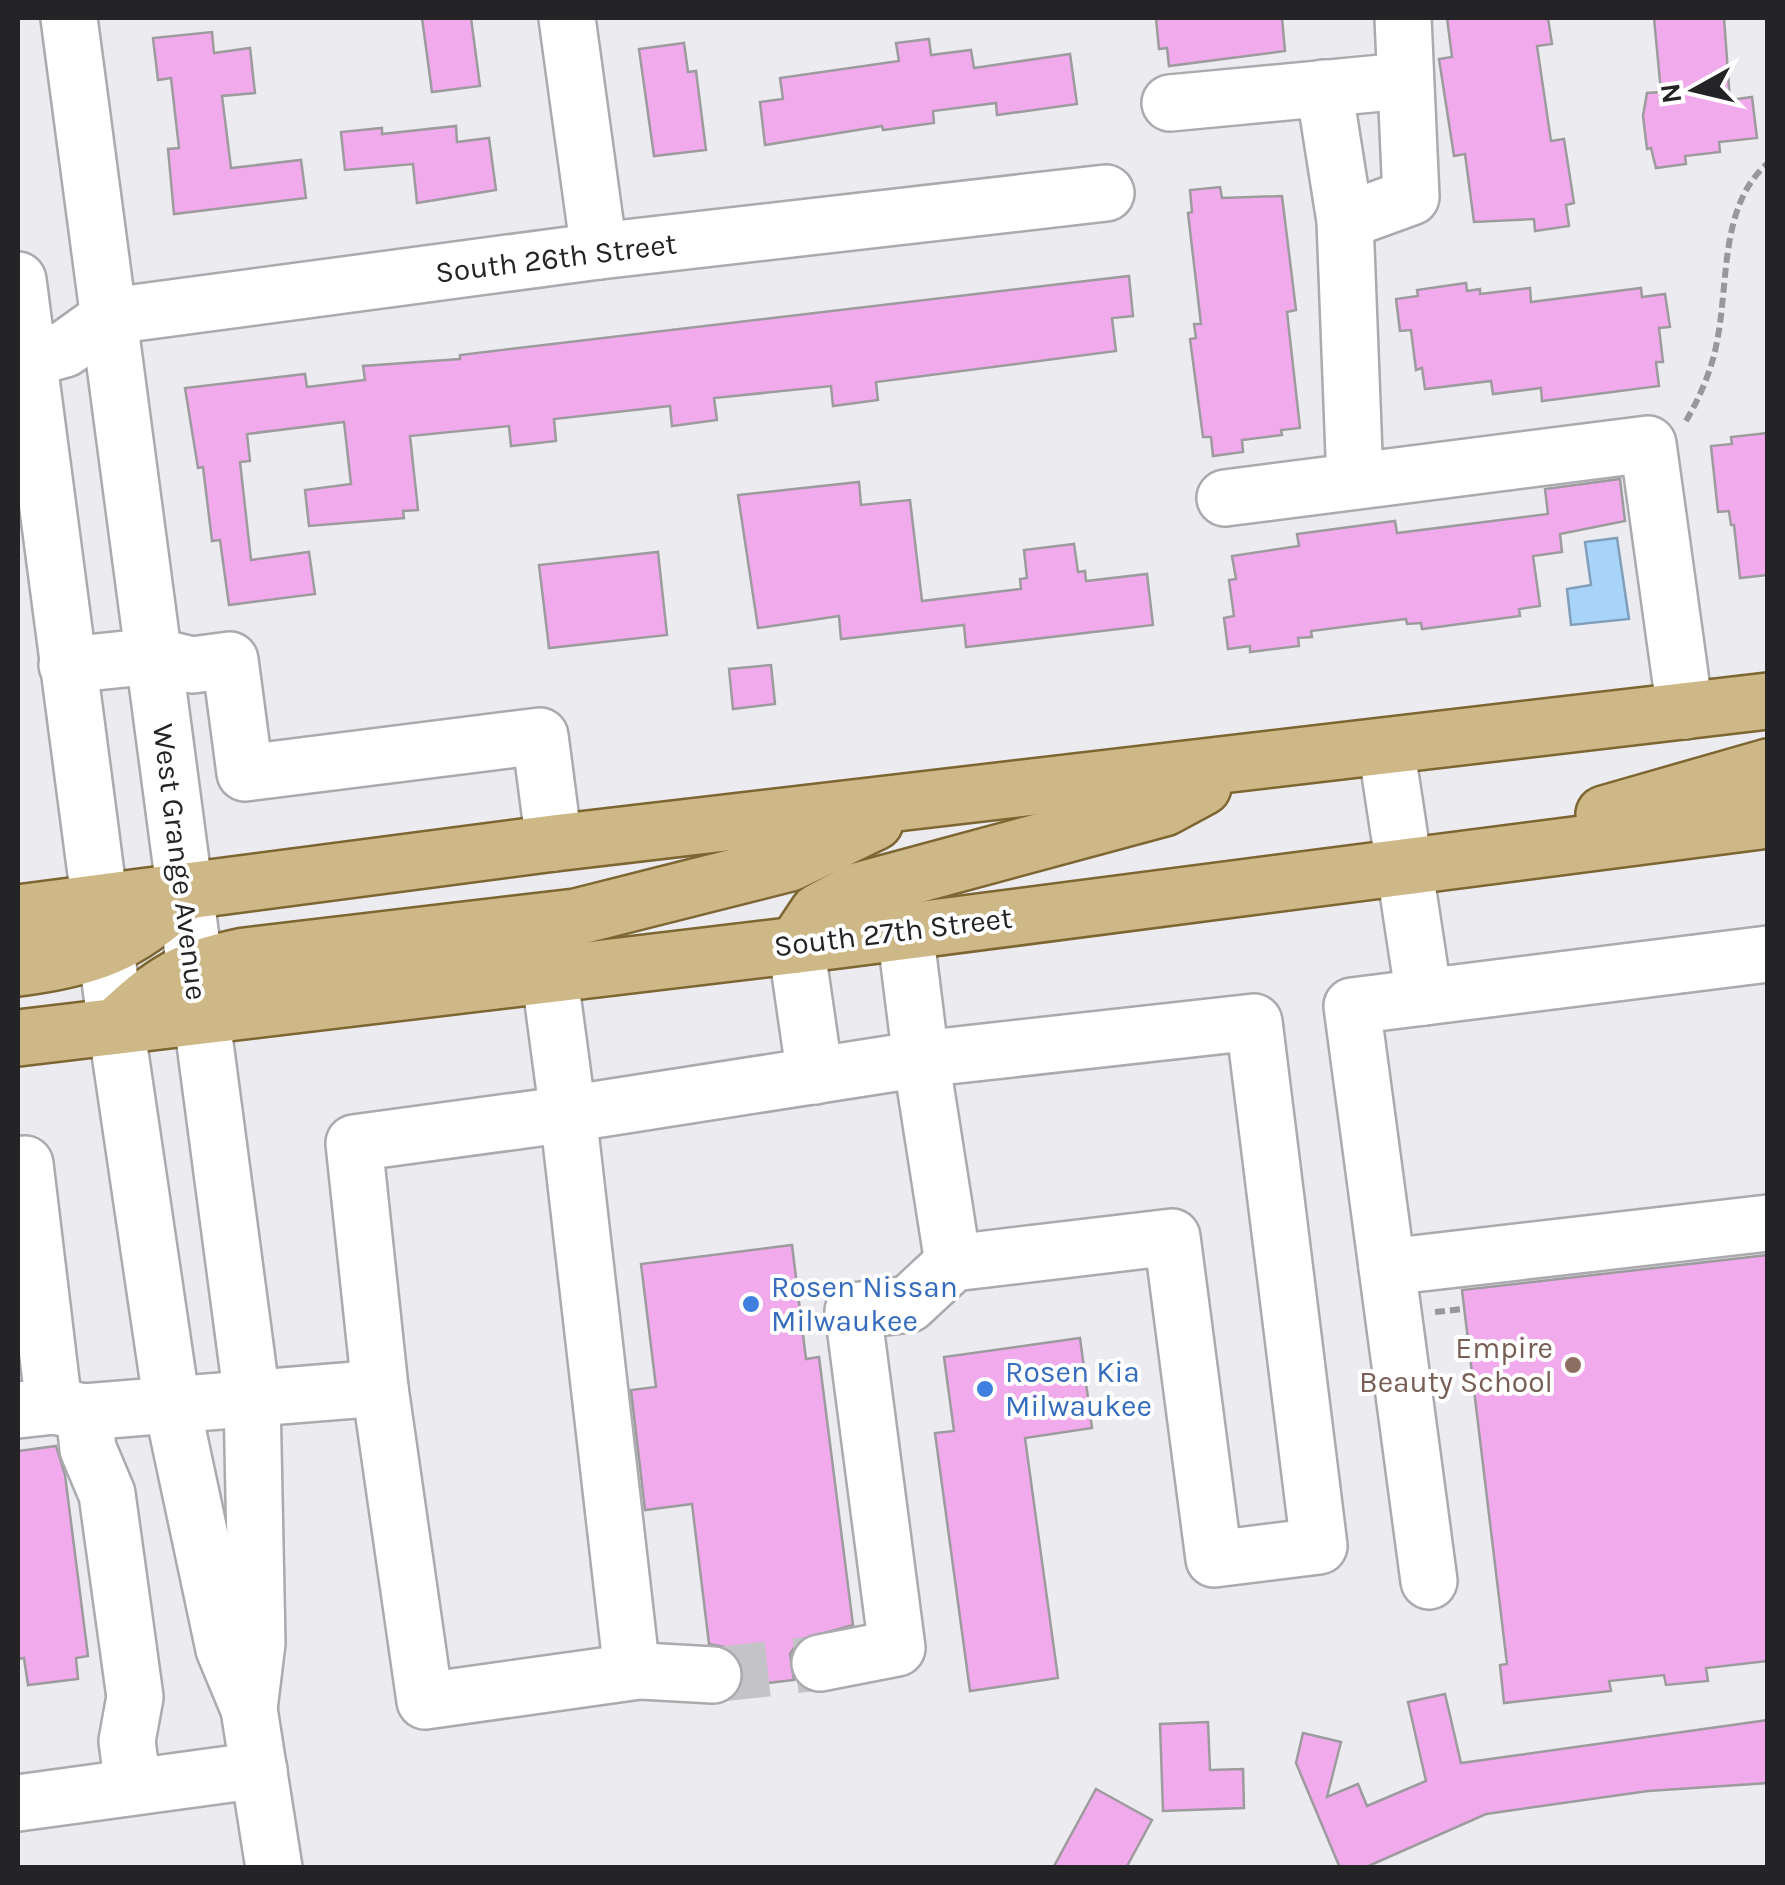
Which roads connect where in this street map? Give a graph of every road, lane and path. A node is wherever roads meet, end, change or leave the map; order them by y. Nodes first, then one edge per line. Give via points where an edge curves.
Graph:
1 (69, 18) edge
2 (567, 18) edge
3 (1402, 18) edge
4 (1403, 81) junction
5 (1324, 88) junction
6 (1170, 104) dead end
7 (1768, 163) edge
8 (1106, 194) dead end
9 (1344, 220) junction
10 (598, 251) junction
11 (18, 280) edge
12 (111, 316) junction
13 (23, 362) edge
14 (1648, 444) junction
15 (1356, 481) junction
16 (1225, 498) dead end
17 (154, 656) junction
18 (67, 664) junction
19 (1768, 701) edge
20 (1685, 711) junction
21 (1386, 746) junction
22 (1245, 764) junction
23 (1768, 767) edge
24 (914, 804) junction
25 (1768, 820) edge
26 (554, 844) junction
27 (1474, 858) junction
28 (1404, 867) junction
29 (184, 892) junction
30 (18, 913) edge
31 (102, 926) junction
32 (905, 931) junction
33 (796, 944) junction
34 (1768, 954) edge
35 (18, 968) edge
36 (549, 972) junction
37 (196, 991) junction
38 (1424, 997) junction
39 (116, 1026) junction
40 (18, 1038) edge
41 (921, 1059) junction
42 (815, 1076) junction
43 (568, 1114) junction
44 (18, 1165) edge
45 (1768, 1223) edge
46 (953, 1263) junction
47 (1387, 1268) junction
48 (380, 1388) junction
49 (252, 1398) junction
50 (172, 1405) junction
51 (52, 1410) edge
52 (1430, 1581) dead end
53 (820, 1663) tunnel mouth
54 (632, 1672) junction
55 (713, 1675) tunnel mouth
56 (249, 1708) junction
57 (259, 1770) junction
58 (133, 1786) junction
59 (18, 1803) edge
60 (274, 1868) edge

1 - 12 street, West Grange Avenue
2 - 10 street
3 - 4 street
4 - 5 street
4 - 9 street via 1410,197
5 - 6 street
5 - 9 street
7 - 14 path via 1740,206 1728,246 1717,346 1688,418 1670,438
8 - 10 street, South 26th Street
9 - 15 street
10 - 12 street, South 26th Street
11 - 13 street, West Grange Avenue
12 - 13 street, South 26th Street via 65,348
12 - 17 street, West Grange Avenue
13 - 18 street, West Grange Avenue
14 - 15 street
14 - 20 street
15 - 16 street
17 - 18 street
17 - 26 street via 192,664 230,660 245,773 540,736
17 - 29 street, West Grange Avenue
18 - 31 street, West Grange Avenue
19 - 20 main road
20 - 21 main road
21 - 22 main road
21 - 28 street
22 - 24 main road
22 - 33 main road via 1164,808 857,891 818,912
23 - 27 main road
24 - 26 main road
24 - 37 main road via 790,863 576,918 245,956
25 - 27 main road, South 27th Street
26 - 29 main road
27 - 28 main road, South 27th Street
28 - 32 main road, South 27th Street
28 - 38 street
29 - 31 main road
29 - 37 street, West Grange Avenue
30 - 31 main road
31 - 35 main road via 60,963
31 - 39 street, West Grange Avenue
32 - 33 main road, South 27th Street
32 - 41 street
33 - 36 main road, South 27th Street
33 - 42 street
34 - 38 street
36 - 37 main road, South 27th Street
36 - 43 street
37 - 39 main road via 154,990
37 - 49 street, West Grange Avenue
38 - 47 street via 1352,1006
39 - 40 main road
39 - 50 street, West Grange Avenue
41 - 42 street
41 - 46 street
41 - 46 street via 1254,1022 1319,1546 1214,1558 1172,1237
42 - 43 street
43 - 48 street via 354,1144
43 - 54 street
44 - 51 street via 25,1164
45 - 47 street
46 - 53 street via 909,1304 853,1310 898,1648
47 - 52 street
48 - 49 street
48 - 54 street via 425,1700
49 - 50 street
49 - 56 street, West Grange Avenue via 257,1643
50 - 51 street
50 - 56 street, West Grange Avenue via 224,1650
51 - 58 street via 88,1449 107,1494 136,1697 127,1740
54 - 55 street
56 - 57 street, West Grange Avenue
57 - 58 street
57 - 60 street, West Grange Avenue
58 - 59 street

